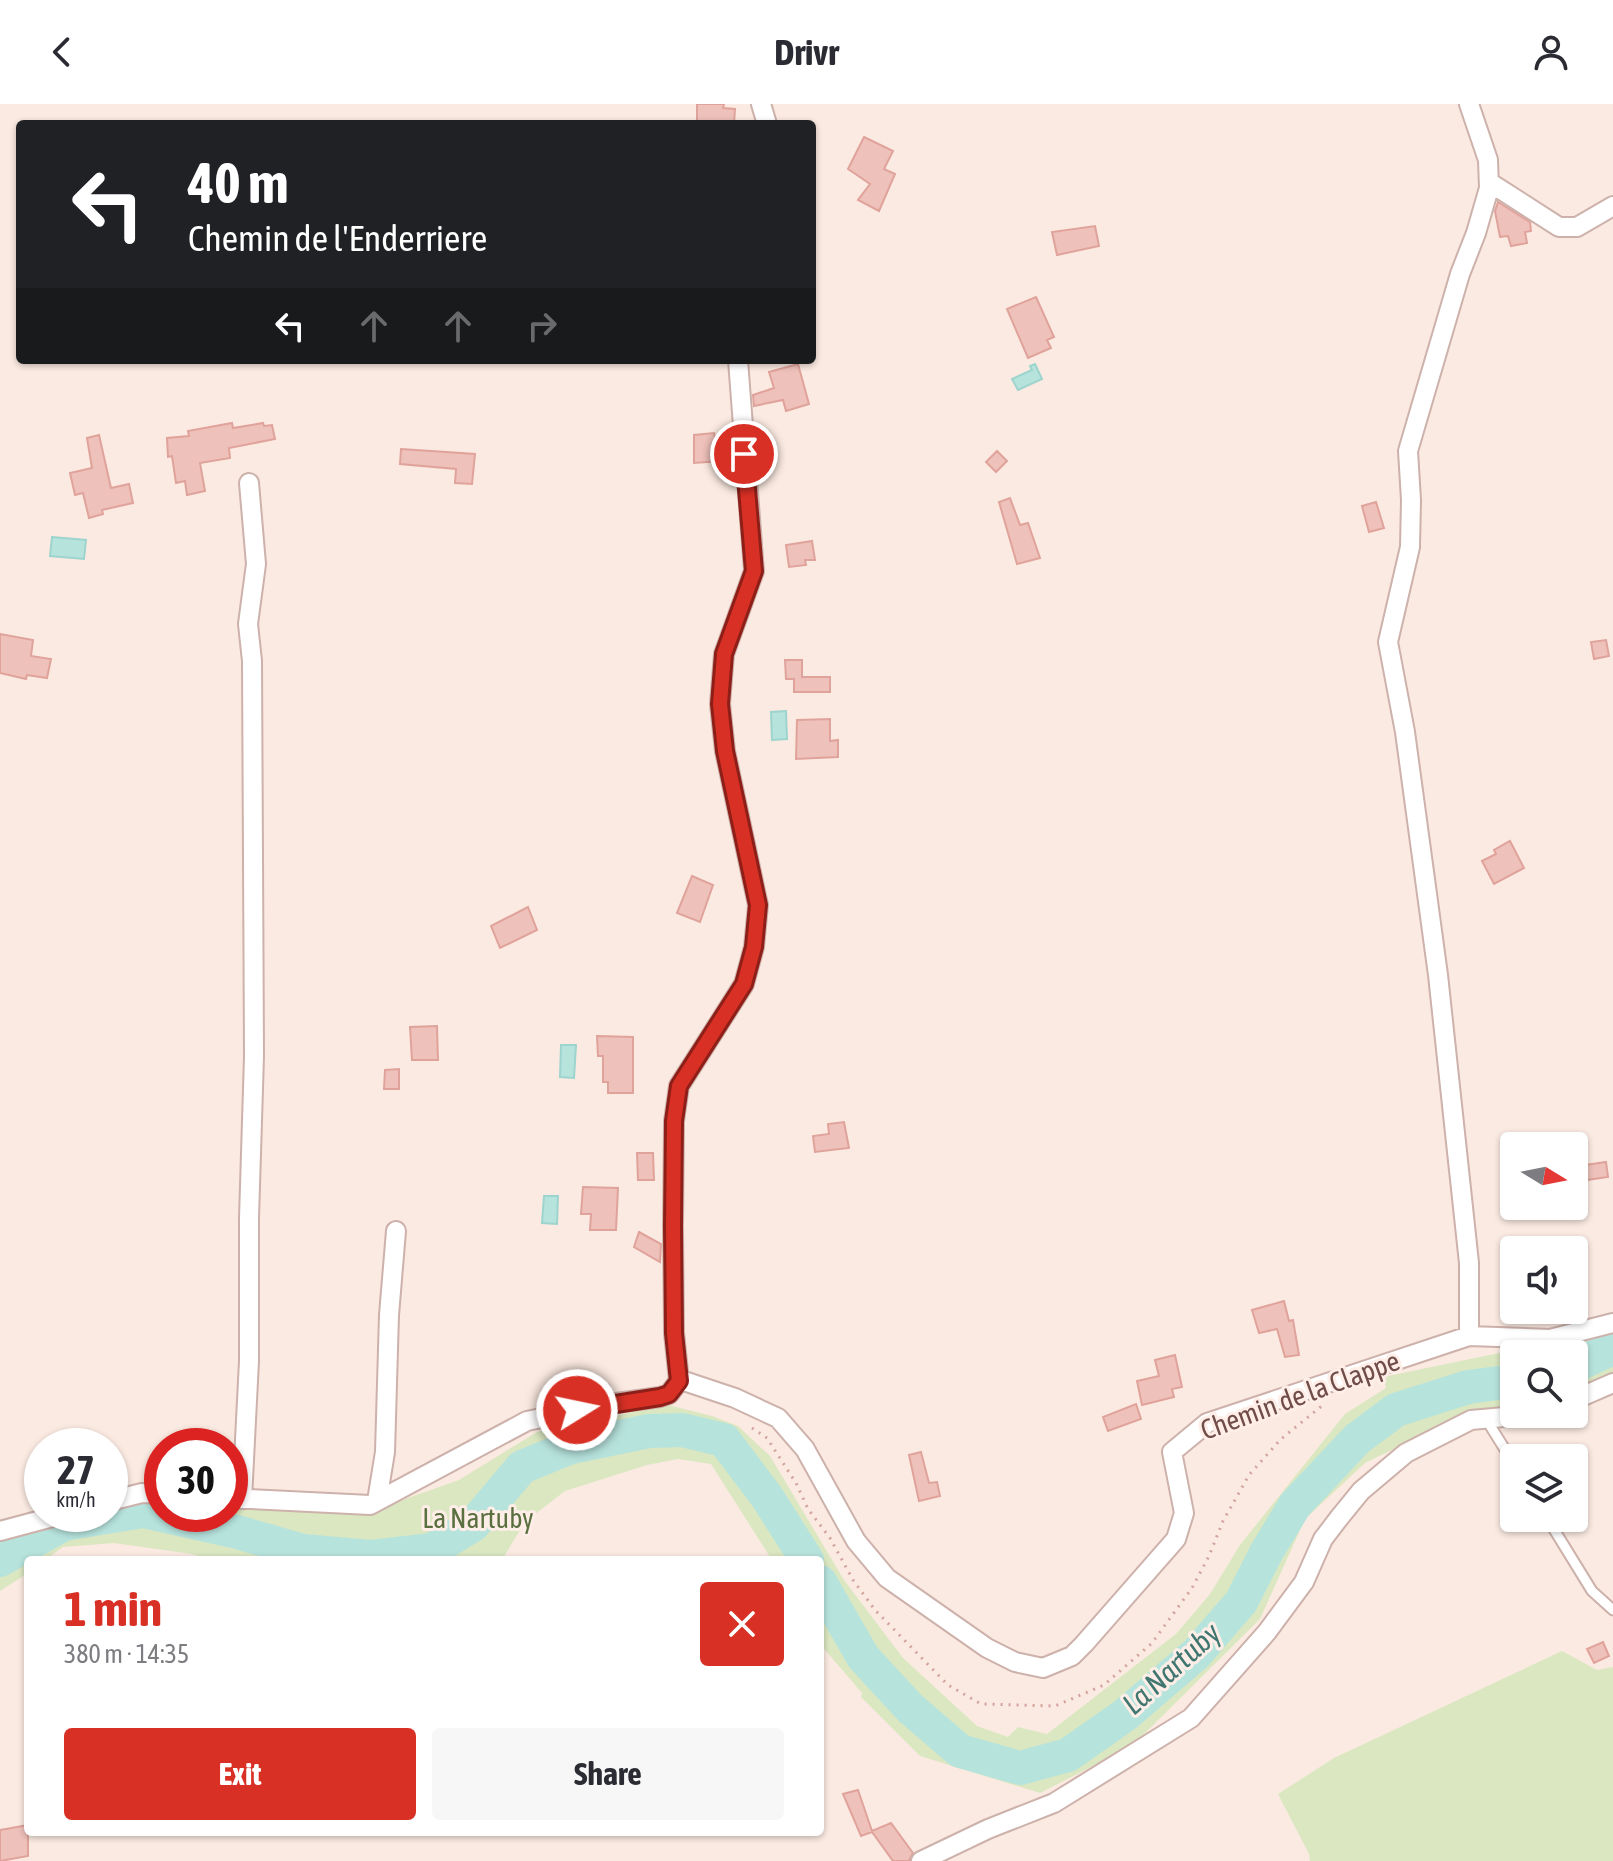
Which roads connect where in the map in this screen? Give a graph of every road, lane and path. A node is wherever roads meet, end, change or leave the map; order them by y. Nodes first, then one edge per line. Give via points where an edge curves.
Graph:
1 (1469, 104) edge
2 (1489, 182) junction
3 (1613, 206) edge
4 (738, 364) edge
5 (249, 483) dead end
6 (396, 1231) dead end
7 (1613, 1323) edge
8 (1469, 1336) junction
9 (1336, 1380) junction
10 (679, 1381) junction
11 (1613, 1383) edge
12 (1588, 1394) edge
13 (1500, 1418) edge
14 (1486, 1419) junction
15 (751, 1427) dead end
16 (247, 1428) edge
17 (1502, 1444) edge
18 (248, 1499) edge
19 (377, 1501) junction
20 (24, 1525) edge
21 (0, 1531) edge
22 (1556, 1532) edge
23 (1613, 1610) edge
24 (921, 1861) edge

1 - 2 street via 1488,160
2 - 3 street via 1559,227 1577,227
2 - 8 street via 1408,451 1410,547 1388,642 1438,975 1469,1263
4 - 10 street via 754,571 724,654 720,704 758,905 744,984 679,1086 673,1226
5 - 16 street via 256,564 248,624 254,1056
6 - 19 street via 385,1452
7 - 8 street, Chemin de la Clappe via 1550,1339
8 - 9 street, Chemin de la Clappe
9 - 10 street, Chemin de la Clappe via 1207,1423 1180,1443 1172,1452 1184,1513 1176,1539 1072,1656 1043,1668 1000,1656 887,1578 856,1541 805,1449 778,1418
9 - 15 path via 1325,1403 1281,1439 1249,1475 1192,1588 1152,1643 1104,1685 1055,1706 981,1704 948,1685 875,1610 767,1438
10 - 19 street via 660,1397 527,1421
11 - 12 street
13 - 14 street
14 - 17 lane
14 - 24 street via 1471,1420 1406,1453 1361,1491 1323,1539 1304,1582 1267,1632 1191,1718 1054,1803
18 - 19 street via 370,1505
20 - 21 street
22 - 23 lane via 1592,1591

